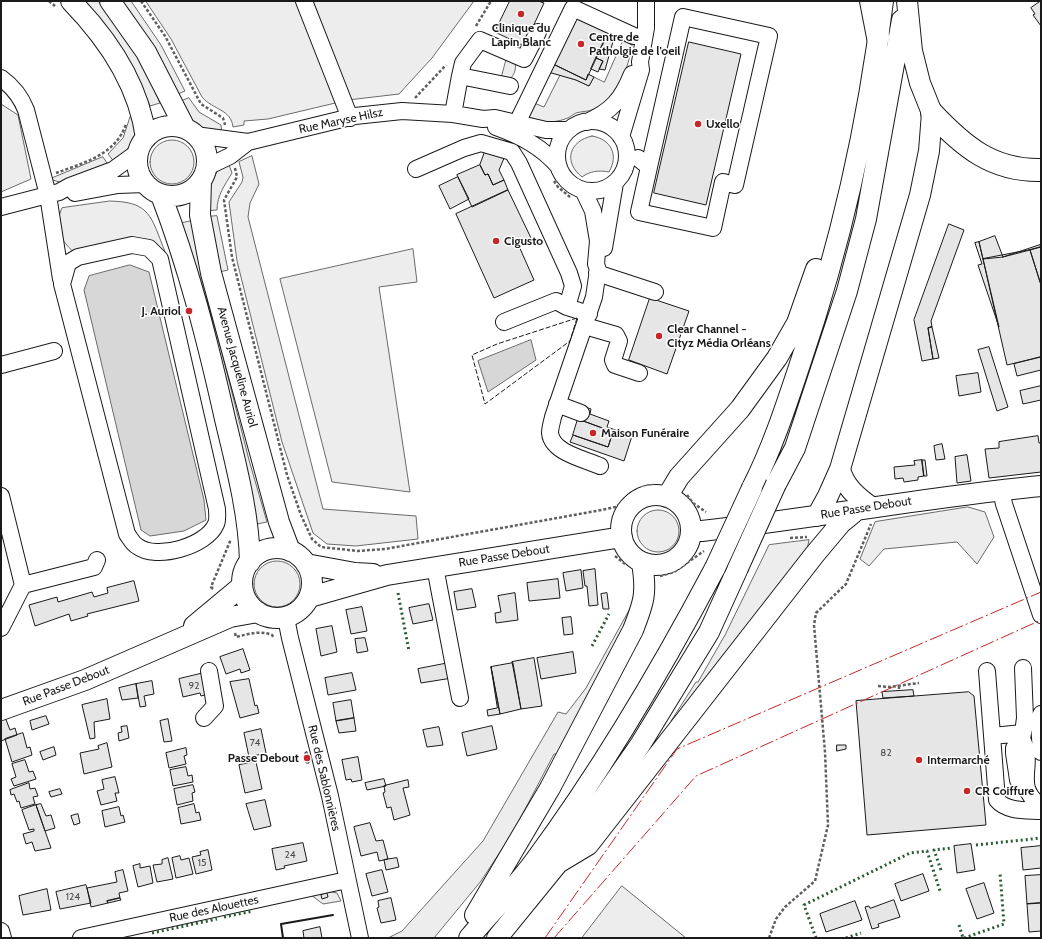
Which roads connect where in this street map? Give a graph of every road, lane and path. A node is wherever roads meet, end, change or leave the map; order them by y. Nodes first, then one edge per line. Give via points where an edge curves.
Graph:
1 (71, 1) edge
2 (110, 1) edge
3 (140, 1) edge
4 (304, 1) edge
5 (646, 1) edge
6 (871, 1) edge
7 (882, 1) edge
8 (907, 1) edge
9 (538, 32) dead end
10 (634, 36) dead end
11 (878, 37) junction
12 (640, 62) junction
13 (460, 76) junction
14 (1, 78) edge
15 (510, 86) dead end
16 (932, 113) junction
17 (454, 114) junction
18 (350, 118) junction
19 (483, 119) junction
20 (127, 120) dead end
21 (587, 122) junction
22 (517, 123) junction
23 (225, 130) dead end
24 (569, 130) junction
25 (190, 132) junction
26 (621, 137) junction
27 (248, 142) junction
28 (142, 145) junction
29 (232, 162) dead end
30 (644, 163) joint
31 (416, 170) dead end
32 (1041, 170) edge
33 (556, 173) junction
34 (204, 174) junction
35 (44, 178) junction
36 (615, 183) junction
37 (153, 190) junction
38 (849, 192) junction
39 (54, 193) junction
40 (577, 194) junction
41 (1, 207) edge
42 (598, 272) junction
43 (62, 284) junction
44 (655, 292) dead end
45 (567, 307) junction
46 (587, 320) junction
47 (504, 322) dead end
48 (54, 351) dead end
49 (1, 365) edge
50 (639, 373) dead end
51 (557, 404) junction
52 (581, 413) dead end
53 (600, 466) dead end
54 (840, 469) junction
55 (1041, 486) edge
56 (688, 489) dead end
57 (662, 490) junction
58 (1001, 490) junction
59 (1, 496) edge
60 (867, 512) junction
61 (710, 513) dead end
62 (811, 516) junction
63 (692, 531) junction
64 (233, 533) dead end
65 (622, 536) junction
66 (708, 550) dead end
67 (290, 551) junction
68 (815, 554) junction
69 (609, 555) dead end
70 (97, 560) dead end
71 (250, 562) junction
72 (306, 564) junction
73 (635, 564) junction
74 (435, 567) junction
75 (387, 575) junction
76 (658, 577) dead end
77 (23, 585) junction
78 (242, 586) junction
79 (215, 592) dead end
80 (310, 597) junction
81 (258, 612) junction
82 (1041, 615) edge
83 (286, 618) junction
84 (233, 627) dead end
85 (1, 628) edge
86 (180, 638) junction
87 (276, 644) dead end
88 (1022, 668) dead end
89 (209, 671) dead end
90 (987, 671) dead end
91 (919, 683) dead end
92 (878, 686) dead end
93 (899, 686) junction
94 (899, 691) dead end
95 (460, 698) dead end
96 (2, 706) edge
97 (1041, 714) edge
98 (204, 718) dead end
99 (992, 736) junction
100 (1023, 736) junction
101 (1041, 752) edge
102 (1041, 806) edge
103 (1041, 811) edge
104 (558, 863) junction
105 (347, 880) junction
106 (1, 931) edge
107 (3, 938) edge
108 (80, 938) edge
109 (360, 938) edge
110 (455, 938) edge
111 (469, 938) edge
112 (497, 938) edge
113 (769, 938) edge

1 - 28 main road via 105,42 128,79 141,112
2 - 25 main road via 146,52
3 - 23 path via 165,36 201,104 223,118
4 - 18 street
5 - 12 street via 646,28
6 - 11 highway
7 - 11 main road
8 - 16 main road via 912,51 920,83
8 - 104 main road, bridge via 866,219 847,291 795,448 709,632 640,746
9 - 13 street via 524,59 480,40 463,63
10 - 22 street via 573,8
11 - 38 main road
12 - 21 street via 612,108
12 - 26 street via 641,70
13 - 15 street
13 - 17 street
14 - 35 street via 12,87 23,102
16 - 32 highway via 956,139 979,155 1004,165 1031,171
16 - 54 main road via 929,151 920,195
17 - 18 street, Rue Maryse Hilsz via 390,111
17 - 19 street, Rue Maryse Hilsz
18 - 27 street, Rue Maryse Hilsz
19 - 22 street, Rue Maryse Hilsz via 495,118
19 - 33 street, Rue Maryse Hilsz via 540,147
20 - 35 path via 117,142 98,157
21 - 24 street
21 - 26 street via 606,124 615,129
22 - 24 street, Rue Maryse Hilsz via 546,130
24 - 33 street via 559,147
25 - 27 street
25 - 28 main road via 168,126 152,132
25 - 34 main road via 203,144 207,155
26 - 36 street via 627,156 626,166
27 - 34 street
28 - 37 main road via 138,169
28 - 39 street via 113,170
29 - 57 path via 238,173 224,200 232,257 287,475 312,539 321,547 358,551 385,549 596,511 616,506 645,486
30 - 30 street via 639,212 713,228 724,182 735,185 769,36 683,17
31 - 45 street via 481,143 512,152 569,273 573,286
33 - 40 street via 573,185
33 - 40 path via 558,187
34 - 37 main road via 197,187 184,195 168,197
34 - 67 main road, Avenue Jacqueline Auriol via 200,215 211,273 279,522
35 - 39 street
36 - 40 street via 606,189
36 - 42 street via 602,266
37 - 39 street via 118,185 72,193
37 - 71 main road, Avenue Jacqueline Auriol via 184,258 207,338 236,465
38 - 57 main road via 828,222 798,323 777,358 740,409 679,477
38 - 111 main road, bridge via 831,266 789,399 715,568 649,689 587,788 533,864
39 - 41 street
39 - 43 street
40 - 42 street via 593,211 598,241
42 - 44 street
42 - 46 street
43 - 43 street via 127,534 137,547 153,552 195,545 209,535 217,523 217,509 160,259 149,248 132,245 78,257 68,263
45 - 46 street
45 - 47 street via 556,301
46 - 50 street via 616,335 619,341 613,360 615,365
46 - 51 street
48 - 49 street
51 - 52 street
51 - 53 street via 550,433 555,444 565,452
54 - 60 main road via 843,480
54 - 62 main road
55 - 58 main road, Rue Passe Debout
56 - 61 path via 687,495 692,503 703,512
57 - 63 main road via 686,511
57 - 65 main road via 633,504 621,524
58 - 60 main road, Rue Passe Debout
58 - 82 street
59 - 77 street
60 - 62 main road, Rue Passe Debout
60 - 68 main road via 841,523
60 - 113 path via 846,584 816,613 814,625 825,752 828,825 815,881 785,907 776,919
62 - 63 main road, Rue Passe Debout
62 - 68 main road via 817,543
63 - 73 main road via 683,554 674,561 653,566
64 - 79 path via 211,587
65 - 73 main road
65 - 74 main road, Rue Passe Debout
66 - 76 path via 674,572
67 - 71 main road via 264,551
67 - 72 main road
68 - 104 main road via 588,845
69 - 73 path
70 - 77 street via 94,566
71 - 78 main road via 245,569
72 - 75 main road, Rue Passe Debout via 355,573
72 - 80 main road via 313,584
73 - 110 main road via 646,584 642,607 633,630 550,788 479,910
74 - 75 main road, Rue Passe Debout
74 - 95 street
75 - 80 main road, Rue Passe Debout
77 - 85 street
78 - 81 main road via 245,596
78 - 86 main road, Rue Passe Debout
80 - 83 main road via 296,614
81 - 83 main road via 277,619
81 - 86 main road, Rue Passe Debout via 230,617
83 - 105 street, Rue des Sablonnières via 330,796
84 - 87 path via 236,637 266,632 272,635
86 - 96 main road, Rue Passe Debout via 131,661 50,679
88 - 100 street via 1025,718
89 - 98 street via 215,706
90 - 99 street
91 - 93 path
92 - 93 path
93 - 94 path
97 - 101 street
99 - 100 street
99 - 103 street via 997,800 1000,804 1014,808
100 - 102 street via 1014,748 1018,780
104 - 112 main road
105 - 108 street, Rue des Alouettes
105 - 109 street, Rue des Sablonnières
106 - 107 street

